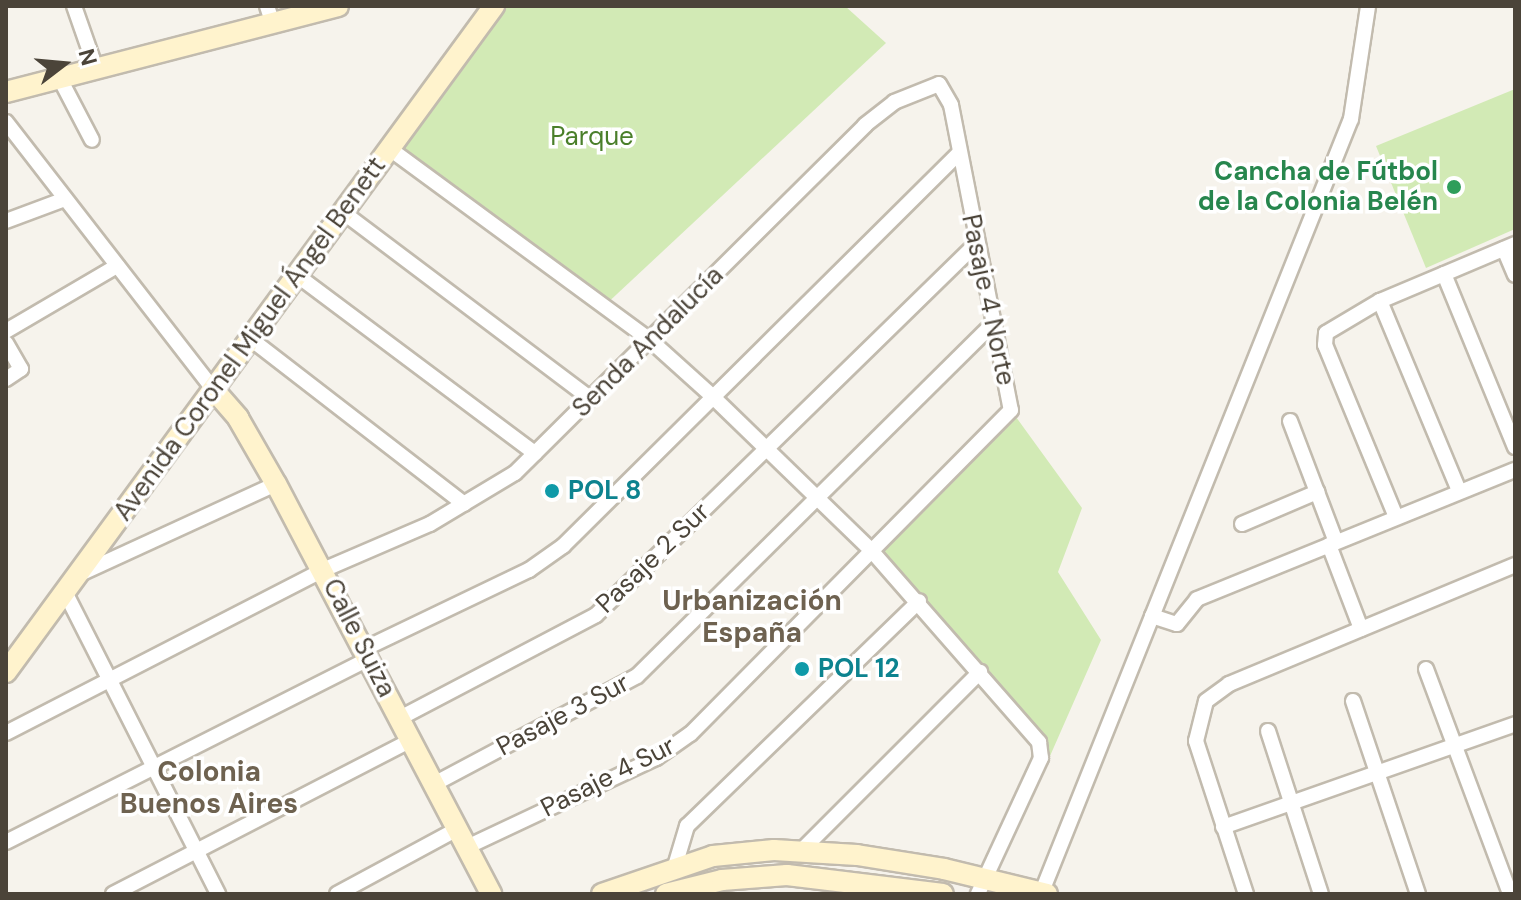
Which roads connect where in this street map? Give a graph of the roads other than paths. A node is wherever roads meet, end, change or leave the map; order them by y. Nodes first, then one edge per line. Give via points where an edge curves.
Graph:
1 (74, 6) edge
2 (338, 6) edge
3 (494, 6) edge
4 (1368, 6) edge
5 (270, 15) edge
6 (95, 66) junction
7 (58, 75) junction
8 (946, 89) joint
9 (6, 92) edge
10 (6, 122) edge
11 (92, 140) dead end
12 (390, 149) junction
13 (958, 154) junction
14 (65, 199) junction
15 (344, 213) junction
16 (6, 221) edge
17 (976, 244) junction
18 (1509, 247) edge
19 (117, 266) junction
20 (1444, 274) junction
21 (1515, 275) edge
22 (298, 276) junction
23 (1380, 301) junction
24 (991, 326) junction
25 (6, 331) edge
26 (252, 340) junction
27 (651, 341) junction
28 (6, 343) edge
29 (6, 379) edge
30 (214, 390) junction
31 (712, 396) junction
32 (591, 399) junction
33 (1290, 421) dead end
34 (765, 447) junction
35 (1515, 447) edge
36 (535, 453) junction
37 (1515, 470) edge
38 (276, 484) junction
39 (1459, 491) junction
40 (1317, 492) junction
41 (819, 498) junction
42 (464, 504) junction
43 (1396, 517) junction
44 (1242, 524) dead end
45 (1332, 544) junction
46 (870, 549) junction
47 (1515, 565) edge
48 (323, 570) junction
49 (71, 584) junction
50 (919, 601) junction
51 (1152, 616) junction
52 (1361, 629) junction
53 (367, 654) junction
54 (1426, 669) dead end
55 (6, 672) edge
56 (980, 672) junction
57 (110, 680) junction
58 (1353, 701) dead end
59 (400, 718) junction
60 (1515, 724) edge
61 (1268, 731) dead end
62 (6, 733) edge
63 (411, 740) junction
64 (1454, 746) junction
65 (155, 768) junction
66 (1377, 773) junction
67 (434, 784) junction
68 (1291, 803) junction
69 (1223, 827) junction
70 (462, 838) junction
71 (6, 842) edge
72 (760, 850) junction
73 (802, 850) junction
74 (199, 853) junction
75 (675, 866) junction
76 (760, 877) junction
77 (982, 886) edge
78 (113, 894) edge
79 (218, 894) edge
80 (337, 894) edge
81 (491, 894) edge
82 (602, 894) edge
83 (666, 894) edge
84 (943, 894) edge
85 (1043, 894) edge
86 (1246, 894) edge
87 (1321, 894) edge
88 (1418, 894) edge
89 (1510, 894) edge

1 - 6 street
2 - 5 street
3 - 12 street, Avenida Coronel Miguel Ángel Benett
4 - 51 street via 1351,119
5 - 6 street
6 - 7 street
7 - 9 street
7 - 11 street
8 - 13 street, Pasaje 4 Norte
8 - 27 street, Senda Andalucía via 939,84 918,90 865,125
10 - 14 street
12 - 15 street, Avenida Coronel Miguel Ángel Benett
12 - 27 street
13 - 17 street, Pasaje 4 Norte
13 - 31 street
14 - 16 street
14 - 19 street
15 - 22 street, Avenida Coronel Miguel Ángel Benett
15 - 32 street
17 - 24 street, Pasaje 4 Norte
17 - 34 street, Pasaje 2 Sur
18 - 20 street
18 - 21 street
19 - 25 street
19 - 30 street
20 - 23 street
20 - 35 street
22 - 26 street, Avenida Coronel Miguel Ángel Benett
22 - 36 street
23 - 39 street
23 - 43 street via 1330,327 1325,345
24 - 41 street, Pasaje 3 Sur
24 - 46 street, Pasaje 4 Norte via 1011,410
26 - 30 street, Avenida Coronel Miguel Ángel Benett
26 - 42 street
27 - 31 street
27 - 32 street, Senda Andalucía
28 - 29 street via 21,369
30 - 38 street, Calle Suiza via 238,418
30 - 49 street, Avenida Coronel Miguel Ángel Benett
31 - 34 street
31 - 53 street via 563,546 529,570
32 - 36 street, Senda Andalucía
33 - 40 street
34 - 41 street
34 - 59 street, Pasaje 2 Sur via 596,615
36 - 42 street, Senda Andalucía
37 - 39 street
38 - 48 street, Calle Suiza
38 - 49 street
39 - 43 street
40 - 44 street
40 - 45 street
41 - 46 street
41 - 67 street, Pasaje 3 Sur via 637,676
42 - 48 street, Senda Andalucía
43 - 45 street
45 - 51 street via 1197,599 1177,624
45 - 52 street
46 - 50 street
46 - 70 street, Pasaje 4 Sur via 690,734 656,758
47 - 52 street
48 - 53 street, Calle Suiza
48 - 57 street, Senda Andalucía
49 - 55 street, Avenida Coronel Miguel Ángel Benett
49 - 57 street
50 - 56 street
50 - 75 street via 687,826
51 - 85 street
52 - 69 street via 1229,684 1206,701 1195,728
53 - 59 street, Calle Suiza
53 - 65 street
54 - 64 street
56 - 73 street
56 - 77 street via 1042,750
57 - 62 street, Senda Andalucía
57 - 65 street
58 - 66 street
59 - 63 street, Calle Suiza
60 - 64 street
61 - 68 street
63 - 67 street, Calle Suiza
63 - 74 street
64 - 66 street
64 - 89 street
65 - 71 street
65 - 74 street
66 - 68 street
66 - 88 street
67 - 70 street, Calle Suiza
68 - 69 street
68 - 87 street
69 - 86 street
70 - 80 street, Pasaje 4 Sur
70 - 81 street, Calle Suiza
72 - 73 street
72 - 75 street
72 - 76 street
73 - 77 street
74 - 78 street
74 - 79 street
75 - 82 street
76 - 83 street
76 - 84 street via 860,880
77 - 85 street

